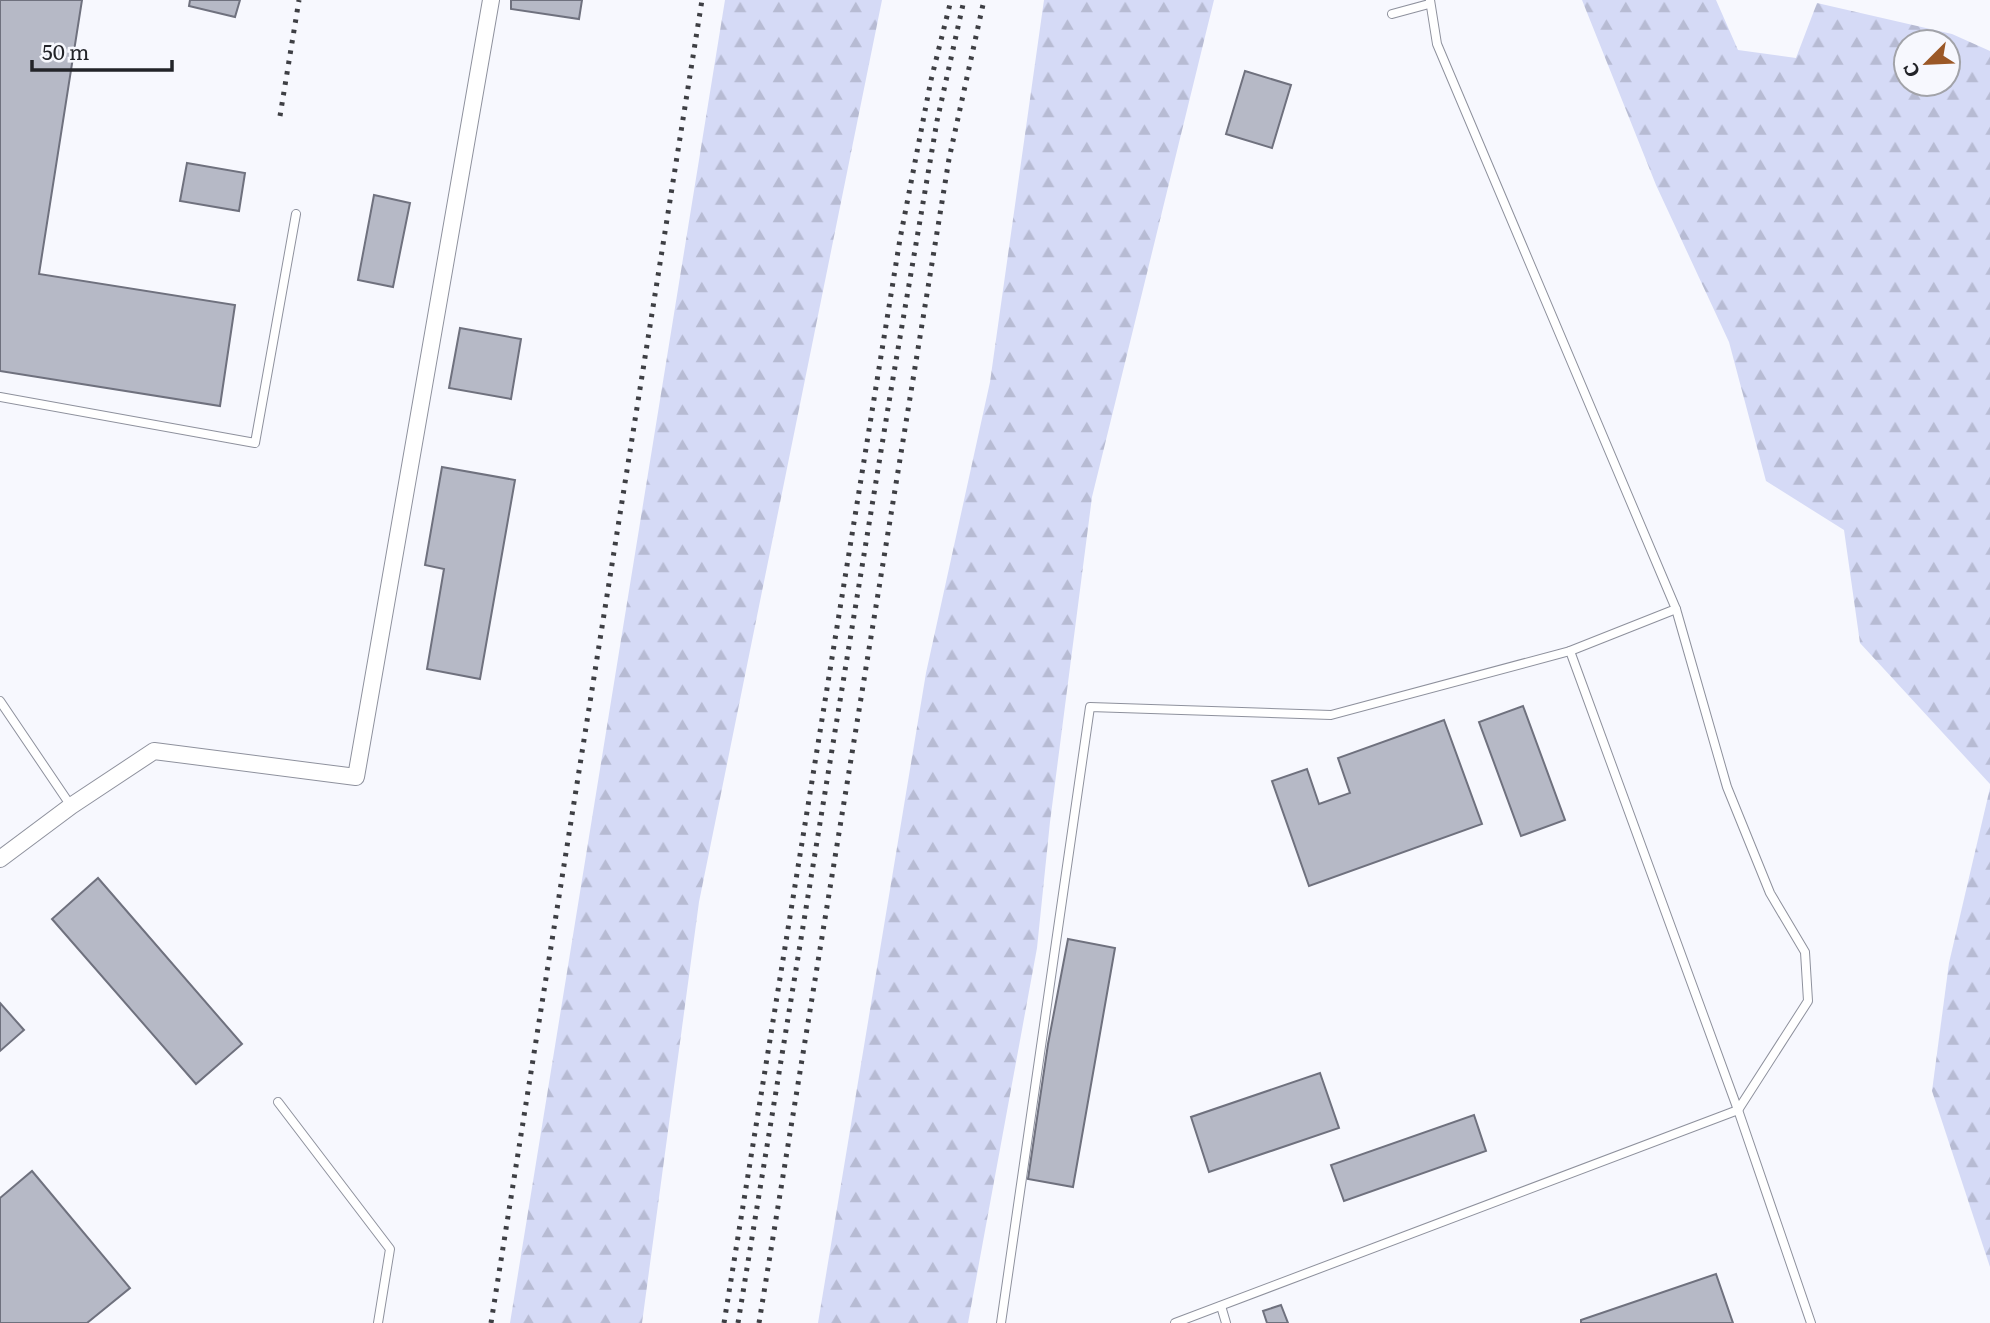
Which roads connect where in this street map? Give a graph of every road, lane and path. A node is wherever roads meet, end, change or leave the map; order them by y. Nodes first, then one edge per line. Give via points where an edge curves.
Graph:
1 (491, 0) edge
2 (1429, 2) edge
3 (1392, 14) dead end
4 (296, 214) dead end
5 (0, 397) edge
6 (1676, 609) junction
7 (1570, 651) junction
8 (0, 701) edge
9 (71, 806) junction
10 (0, 859) edge
11 (1732, 1094) dead end
12 (278, 1102) dead end
13 (1738, 1110) junction
14 (1221, 1306) junction
15 (378, 1323) edge
16 (1001, 1323) edge
17 (1175, 1323) edge
18 (1226, 1323) edge
19 (1811, 1323) edge

1 - 9 street via 356,777 154,751
2 - 3 lane
2 - 6 lane via 1437,44
4 - 5 lane via 256,443
6 - 7 lane
6 - 13 lane via 1727,787 1770,893 1805,952 1808,1001
7 - 13 lane
7 - 16 lane via 1331,715 1090,707
8 - 9 lane
9 - 10 street
11 - 13 lane
12 - 15 lane via 390,1249
13 - 14 lane
13 - 19 lane
14 - 17 lane
14 - 18 lane

